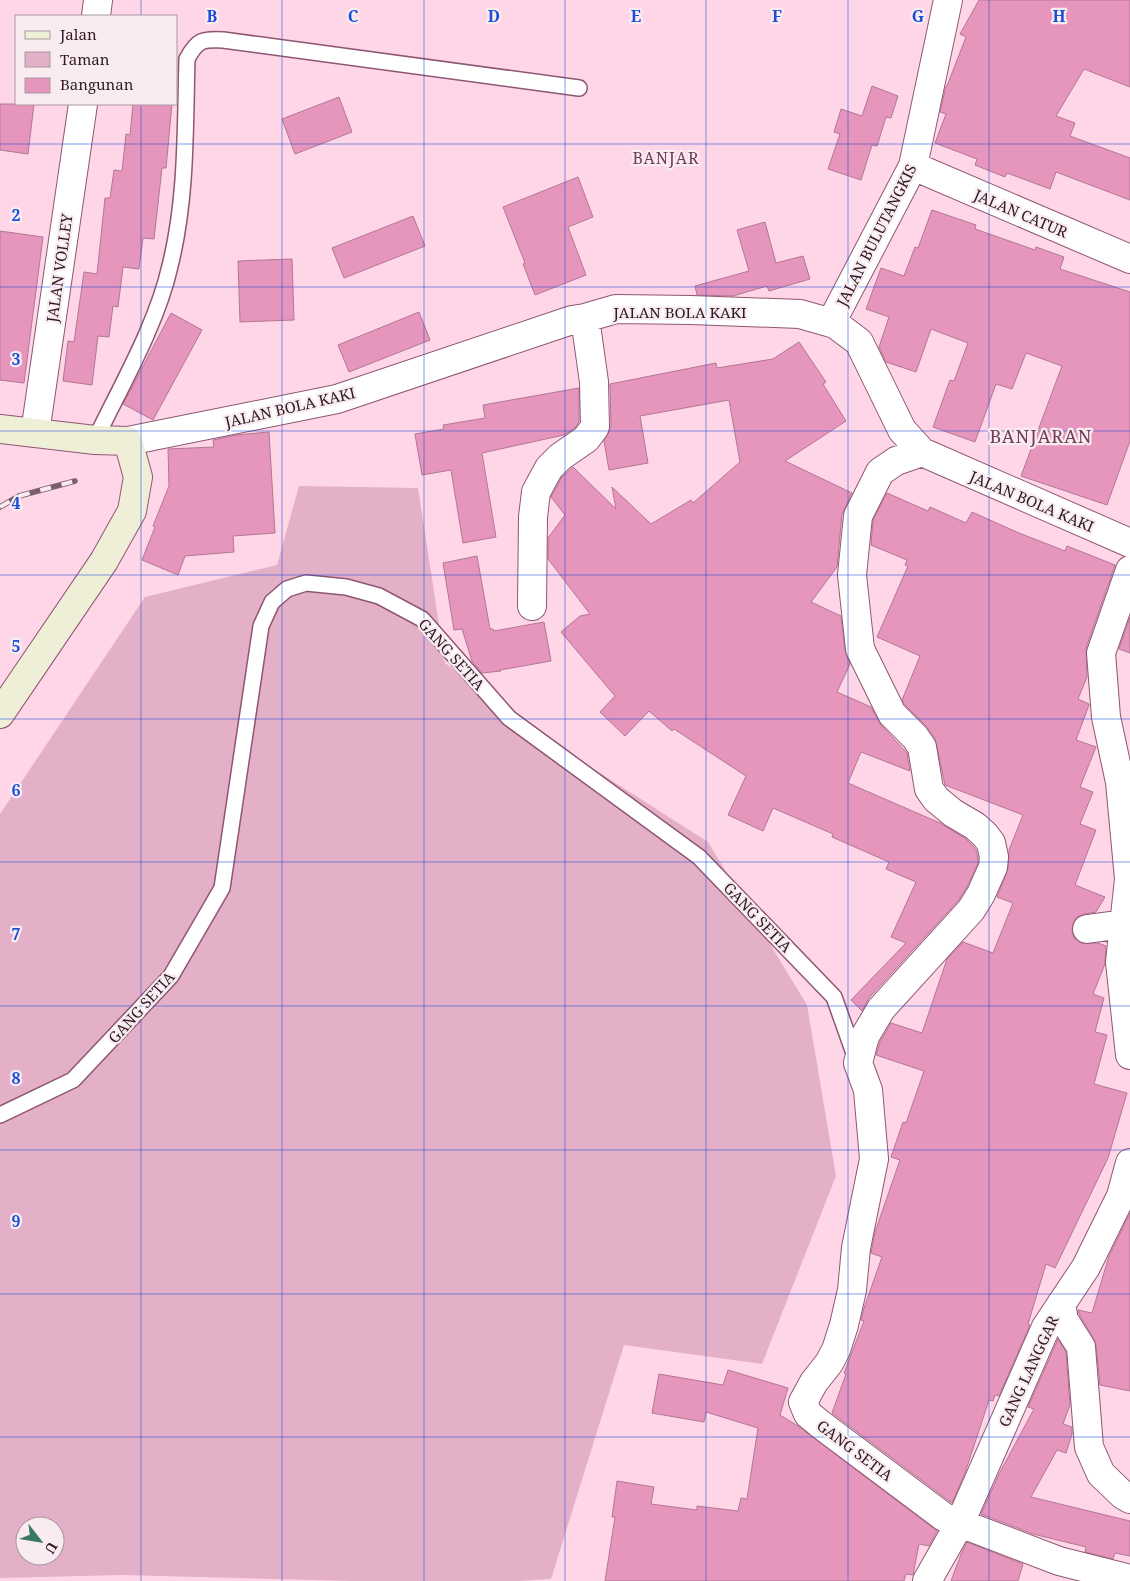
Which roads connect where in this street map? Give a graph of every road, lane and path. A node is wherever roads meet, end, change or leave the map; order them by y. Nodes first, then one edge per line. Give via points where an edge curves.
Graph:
1 (98, 0) edge
2 (948, 0) edge
3 (96, 15) edge
4 (579, 88) dead end
5 (83, 105) edge
6 (913, 166) junction
7 (1130, 259) edge
8 (585, 318) junction
9 (831, 323) junction
10 (0, 429) edge
11 (35, 433) junction
12 (95, 440) junction
13 (128, 442) junction
14 (922, 452) junction
15 (1129, 538) edge
16 (1130, 570) edge
17 (532, 606) dead end
18 (0, 714) edge
19 (1124, 924) junction
20 (1086, 929) dead end
21 (1130, 1055) edge
22 (858, 1063) junction
23 (0, 1115) edge
24 (1130, 1163) edge
25 (1061, 1304) junction
26 (1130, 1500) edge
27 (960, 1523) junction
28 (1130, 1579) edge
29 (927, 1581) edge

1 - 3 street
2 - 6 street, JALAN BULUTANGKIS
4 - 12 lane via 223,40 206,39 194,46 187,59 180,219 170,268 152,320
5 - 11 street, JALAN VOLLEY
6 - 7 street, JALAN CATUR
6 - 9 street, JALAN BULUTANGKIS
8 - 9 street, JALAN BOLA KAKI via 616,309 691,310 800,314
8 - 13 street, JALAN BOLA KAKI via 337,400
8 - 17 street via 594,382 595,427 586,439 549,468 536,492
9 - 14 street, JALAN BOLA KAKI via 859,342 902,430
10 - 11 main road
11 - 12 main road
12 - 13 main road
13 - 18 main road via 138,478 132,511 104,561
14 - 15 street, JALAN BOLA KAKI
14 - 22 street via 896,461 880,472 858,516 852,574 860,649 892,714 922,747 929,789 953,813 986,835 994,848 994,862 971,910 881,1009 865,1036
16 - 19 street via 1101,653 1106,717 1120,782 1129,879
19 - 20 street
19 - 21 street via 1120,962
22 - 23 lane, GANG SETIA via 834,997 699,857 509,718 422,619 378,596 346,586 306,583 287,589 272,602 261,626 222,888 172,976 73,1080
22 - 27 street, GANG SETIA via 868,1090 874,1159 844,1326 833,1357 810,1388 804,1402 808,1414 820,1424 944,1517
24 - 25 street, GANG LANGGAR via 1121,1196 1086,1267
25 - 26 street via 1064,1320 1081,1347 1088,1447 1102,1474
25 - 27 street, GANG LANGGAR via 1046,1327
27 - 28 street, GANG SETIA via 1059,1561
27 - 29 street, GANG LANGGAR

